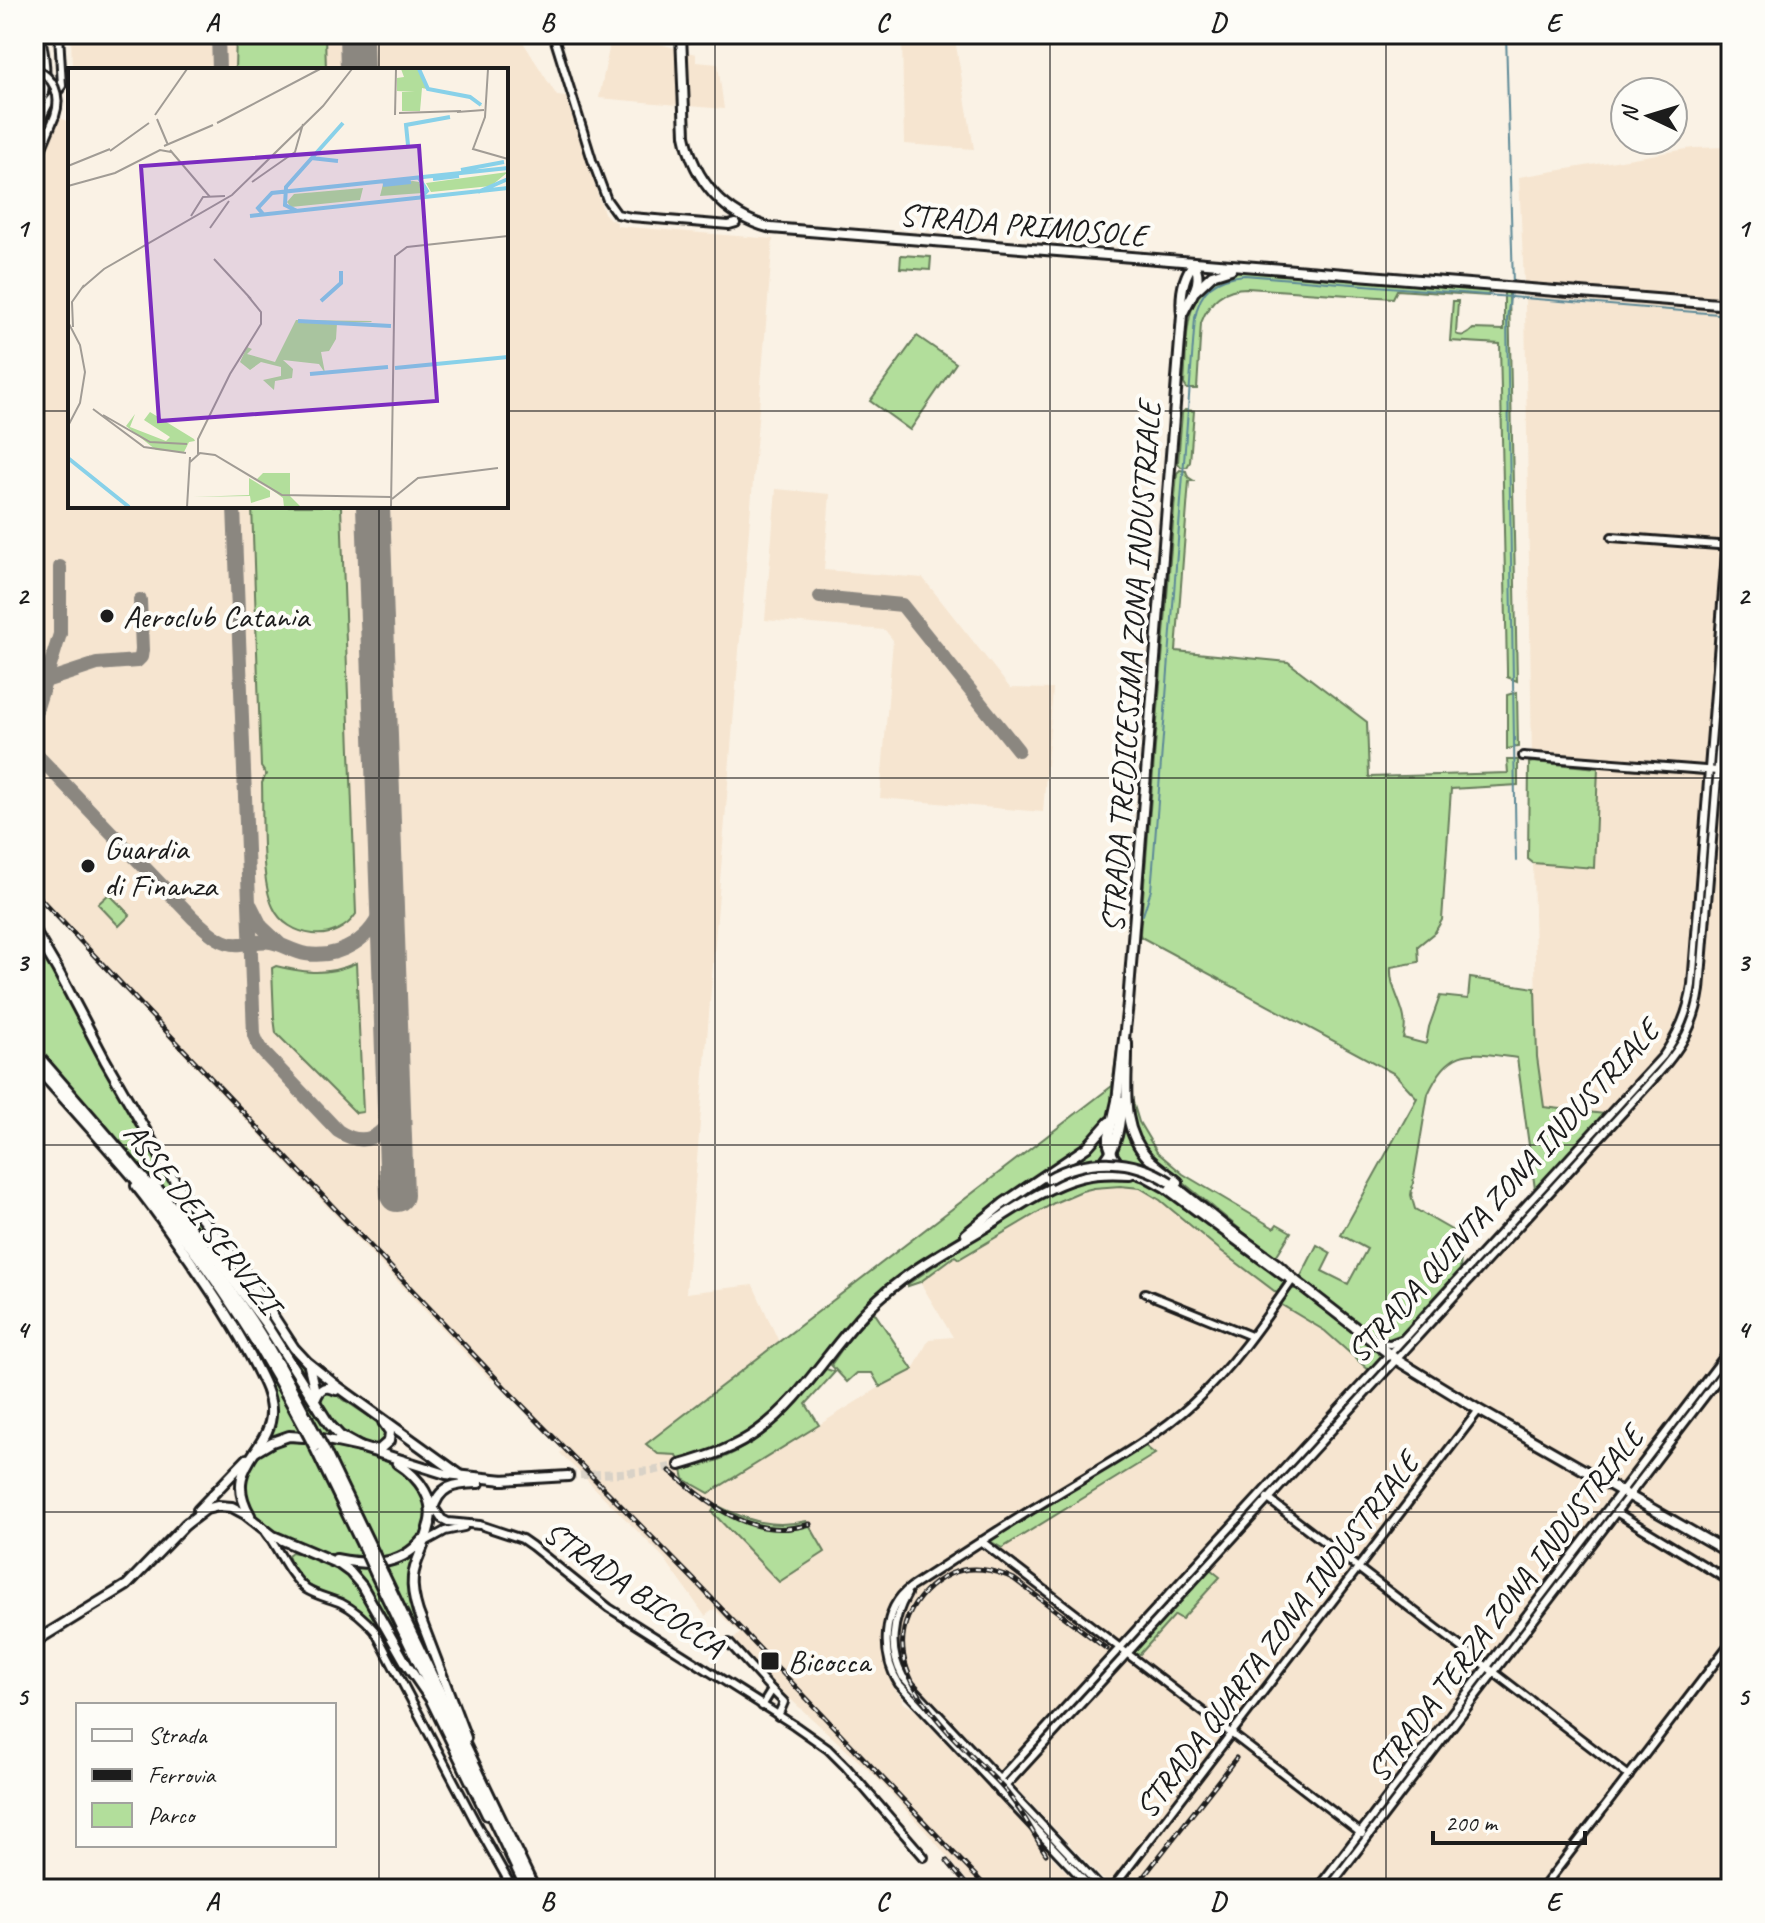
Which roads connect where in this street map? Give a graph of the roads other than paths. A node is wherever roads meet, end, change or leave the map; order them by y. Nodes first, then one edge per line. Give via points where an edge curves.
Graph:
1 (38, 34) edge
2 (59, 34) edge
3 (553, 34) edge
4 (681, 34) edge
5 (34, 68) edge
6 (35, 131) edge
7 (34, 167) edge
8 (736, 223) dead end
9 (1163, 260) junction
10 (1194, 263) junction
11 (1259, 268) junction
12 (1183, 286) junction
13 (1195, 291) junction
14 (1731, 305) edge
15 (1182, 315) junction
16 (1731, 489) edge
17 (1612, 537) dead end
18 (1729, 546) edge
19 (1731, 603) edge
20 (1523, 756) dead end
21 (1709, 770) junction
22 (1717, 771) junction
23 (1731, 772) edge
24 (34, 930) edge
25 (1692, 985) junction
26 (1700, 986) junction
27 (1690, 997) junction
28 (1699, 999) junction
29 (1126, 1023) junction
30 (1127, 1050) junction
31 (34, 1052) edge
32 (34, 1064) edge
33 (1115, 1111) junction
34 (97, 1125) junction
35 (107, 1147) junction
36 (1111, 1151) junction
37 (1083, 1176) junction
38 (1145, 1176) junction
39 (965, 1235) junction
40 (1242, 1237) junction
41 (951, 1247) junction
42 (1293, 1279) junction
43 (1145, 1293) dead end
44 (1251, 1336) junction
45 (1404, 1338) junction
46 (1374, 1343) junction
47 (1731, 1348) edge
48 (1393, 1357) junction
49 (307, 1362) junction
50 (1731, 1362) edge
51 (357, 1402) junction
52 (317, 1403) junction
53 (1479, 1410) junction
54 (377, 1416) junction
55 (309, 1428) junction
56 (360, 1447) junction
57 (370, 1450) junction
58 (383, 1454) junction
59 (251, 1456) junction
60 (680, 1465) tunnel mouth
61 (568, 1476) tunnel mouth
62 (463, 1477) junction
63 (504, 1480) junction
64 (1261, 1493) junction
65 (1625, 1493) junction
66 (1269, 1499) junction
67 (432, 1510) junction
68 (1616, 1512) junction
69 (1238, 1519) junction
70 (430, 1524) junction
71 (185, 1525) junction
72 (1245, 1525) junction
73 (261, 1527) junction
74 (488, 1528) junction
75 (981, 1541) junction
76 (425, 1542) junction
77 (294, 1547) junction
78 (415, 1548) junction
79 (1575, 1551) junction
80 (1731, 1554) edge
81 (320, 1555) junction
82 (1581, 1557) junction
83 (1358, 1567) junction
84 (290, 1571) junction
85 (380, 1574) junction
86 (1731, 1582) edge
87 (34, 1642) edge
88 (1731, 1642) edge
89 (729, 1643) dead end
90 (1120, 1648) junction
91 (1127, 1653) junction
92 (1487, 1667) junction
93 (1495, 1673) junction
94 (772, 1690) junction
95 (762, 1706) junction
96 (778, 1716) junction
97 (1057, 1723) junction
98 (1231, 1734) junction
99 (1430, 1741) junction
100 (1437, 1747) junction
101 (1629, 1776) junction
102 (1000, 1786) junction
103 (489, 1794) junction
104 (1360, 1832) junction
105 (1367, 1838) junction
106 (506, 1846) junction
107 (1343, 1854) junction
108 (924, 1857) dead end
109 (1350, 1860) junction
110 (1084, 1874) junction
111 (513, 1889) edge
112 (527, 1889) edge
113 (534, 1889) edge
114 (1092, 1889) edge
115 (1102, 1889) edge
116 (1112, 1889) edge
117 (1317, 1889) edge
118 (1328, 1889) edge
119 (1542, 1889) edge

1 - 6 street via 43,98
2 - 6 street via 62,86
3 - 8 street via 592,160 617,214
4 - 9 main road, STRADA PRIMOSOLE via 685,135 691,158 714,196 746,219 786,230
5 - 7 street, bridge via 46,75 58,105
9 - 10 main road, STRADA PRIMOSOLE
9 - 12 main road via 1178,268
10 - 11 main road, STRADA PRIMOSOLE
10 - 12 main road
10 - 13 main road
11 - 13 main road via 1220,271
11 - 14 main road, STRADA PRIMOSOLE
12 - 15 main road, STRADA TREDICESIMA ZONA INDUSTRIALE
13 - 15 main road
15 - 29 main road, STRADA TREDICESIMA ZONA INDUSTRIALE
16 - 18 street, STRADA QUINTA ZONA INDUSTRIALE
17 - 18 street
18 - 21 street, STRADA QUINTA ZONA INDUSTRIALE
19 - 22 street, STRADA QUINTA ZONA INDUSTRIALE
20 - 21 street
21 - 22 street
21 - 25 street, STRADA QUINTA ZONA INDUSTRIALE
22 - 23 street
22 - 26 street, STRADA QUINTA ZONA INDUSTRIALE
24 - 49 main road via 185,1197
25 - 26 street
25 - 27 street, STRADA QUINTA ZONA INDUSTRIALE
26 - 28 street, STRADA QUINTA ZONA INDUSTRIALE
27 - 28 street
27 - 45 street, STRADA QUINTA ZONA INDUSTRIALE via 1680,1029 1663,1056
28 - 48 street, STRADA QUINTA ZONA INDUSTRIALE via 1688,1033 1671,1060
29 - 30 main road
29 - 33 main road
30 - 36 main road via 1120,1130
30 - 40 main road via 1126,1104 1138,1144
31 - 34 main road, ASSE DEI SERVIZI
32 - 35 main road, ASSE DEI SERVIZI
33 - 36 main road
33 - 39 main road via 1087,1147
34 - 52 main road via 220,1263
34 - 55 main road, ASSE DEI SERVIZI via 244,1310
35 - 55 main road, ASSE DEI SERVIZI via 207,1269
35 - 59 main road via 203,1279 264,1384 271,1419
36 - 37 main road
36 - 38 main road via 1119,1165
37 - 38 main road
37 - 41 main road
38 - 42 main road
39 - 40 main road, bridge via 1048,1179 1104,1162 1139,1168 1170,1182
39 - 41 main road
40 - 42 main road
41 - 60 main road via 869,1308 766,1425 735,1445
42 - 44 street
42 - 46 main road
43 - 44 street
44 - 75 street via 1176,1418
45 - 46 street via 1393,1344
45 - 48 street, STRADA QUINTA ZONA INDUSTRIALE
46 - 48 main road
47 - 65 street, STRADA TERZA ZONA INDUSTRIALE
48 - 53 main road
48 - 64 street, STRADA QUINTA ZONA INDUSTRIALE
48 - 66 street, STRADA QUINTA ZONA INDUSTRIALE
49 - 51 main road
49 - 52 main road
50 - 65 street, STRADA TERZA ZONA INDUSTRIALE
51 - 52 main road via 328,1387 319,1392
51 - 54 main road
52 - 56 main road via 336,1432
53 - 65 main road
53 - 83 street, STRADA QUARTA ZONA INDUSTRIALE
54 - 57 main road via 390,1437 384,1447
54 - 62 main road
55 - 85 main road, bridge
56 - 57 main road
56 - 59 main road via 289,1436
57 - 58 main road
58 - 62 main road
58 - 67 main road via 416,1477
59 - 71 main road
59 - 73 main road via 241,1488 248,1511
61 - 63 main road
62 - 63 main road
63 - 67 main road via 450,1487 440,1493
64 - 66 street
64 - 69 street, STRADA QUINTA ZONA INDUSTRIALE
65 - 68 street, STRADA TERZA ZONA INDUSTRIALE
65 - 79 street, STRADA TERZA ZONA INDUSTRIALE
65 - 80 main road
66 - 72 street, STRADA QUINTA ZONA INDUSTRIALE
66 - 83 street
67 - 70 main road
67 - 74 street via 448,1522
68 - 82 street, STRADA TERZA ZONA INDUSTRIALE
68 - 86 street
69 - 72 street
69 - 90 street, STRADA QUINTA ZONA INDUSTRIALE
70 - 76 main road
70 - 78 main road
71 - 73 main road via 218,1506 241,1511
71 - 87 main road via 127,1585
72 - 91 street, STRADA QUINTA ZONA INDUSTRIALE
73 - 77 main road
73 - 84 street
74 - 76 street via 452,1528
74 - 95 street, STRADA BICOCCA via 532,1546 609,1608
75 - 90 street
75 - 102 street via 902,1595 893,1610 887,1656 899,1684
76 - 78 street
76 - 103 main road via 412,1576 415,1602
77 - 81 main road
77 - 84 street via 284,1554
78 - 81 main road via 375,1564
79 - 82 street
79 - 92 street, STRADA TERZA ZONA INDUSTRIALE
81 - 106 main road via 350,1572 362,1586 431,1700
82 - 93 street, STRADA TERZA ZONA INDUSTRIALE
83 - 92 street
83 - 98 street, STRADA QUARTA ZONA INDUSTRIALE
84 - 111 street via 309,1591 353,1610 375,1631
85 - 103 main road
85 - 106 main road
88 - 101 street
89 - 94 street
90 - 91 street
90 - 97 street, STRADA QUINTA ZONA INDUSTRIALE
91 - 97 street, STRADA QUINTA ZONA INDUSTRIALE
91 - 98 street
92 - 93 street
92 - 99 street, STRADA TERZA ZONA INDUSTRIALE
93 - 100 street, STRADA TERZA ZONA INDUSTRIALE
93 - 101 street
94 - 95 street
94 - 96 street via 784,1702
95 - 96 street, STRADA BICOCCA
96 - 108 street, STRADA BICOCCA via 837,1758
97 - 102 street, STRADA QUINTA ZONA INDUSTRIALE
98 - 104 street
98 - 116 street, STRADA QUARTA ZONA INDUSTRIALE
99 - 100 street
99 - 104 street, STRADA TERZA ZONA INDUSTRIALE
100 - 105 street, STRADA TERZA ZONA INDUSTRIALE
101 - 119 street
102 - 110 street
103 - 113 main road
104 - 105 street
104 - 107 street, STRADA TERZA ZONA INDUSTRIALE
105 - 109 street, STRADA TERZA ZONA INDUSTRIALE
106 - 112 main road
107 - 109 street
107 - 117 street, STRADA TERZA ZONA INDUSTRIALE
109 - 118 street, STRADA TERZA ZONA INDUSTRIALE
110 - 114 street
110 - 115 street

